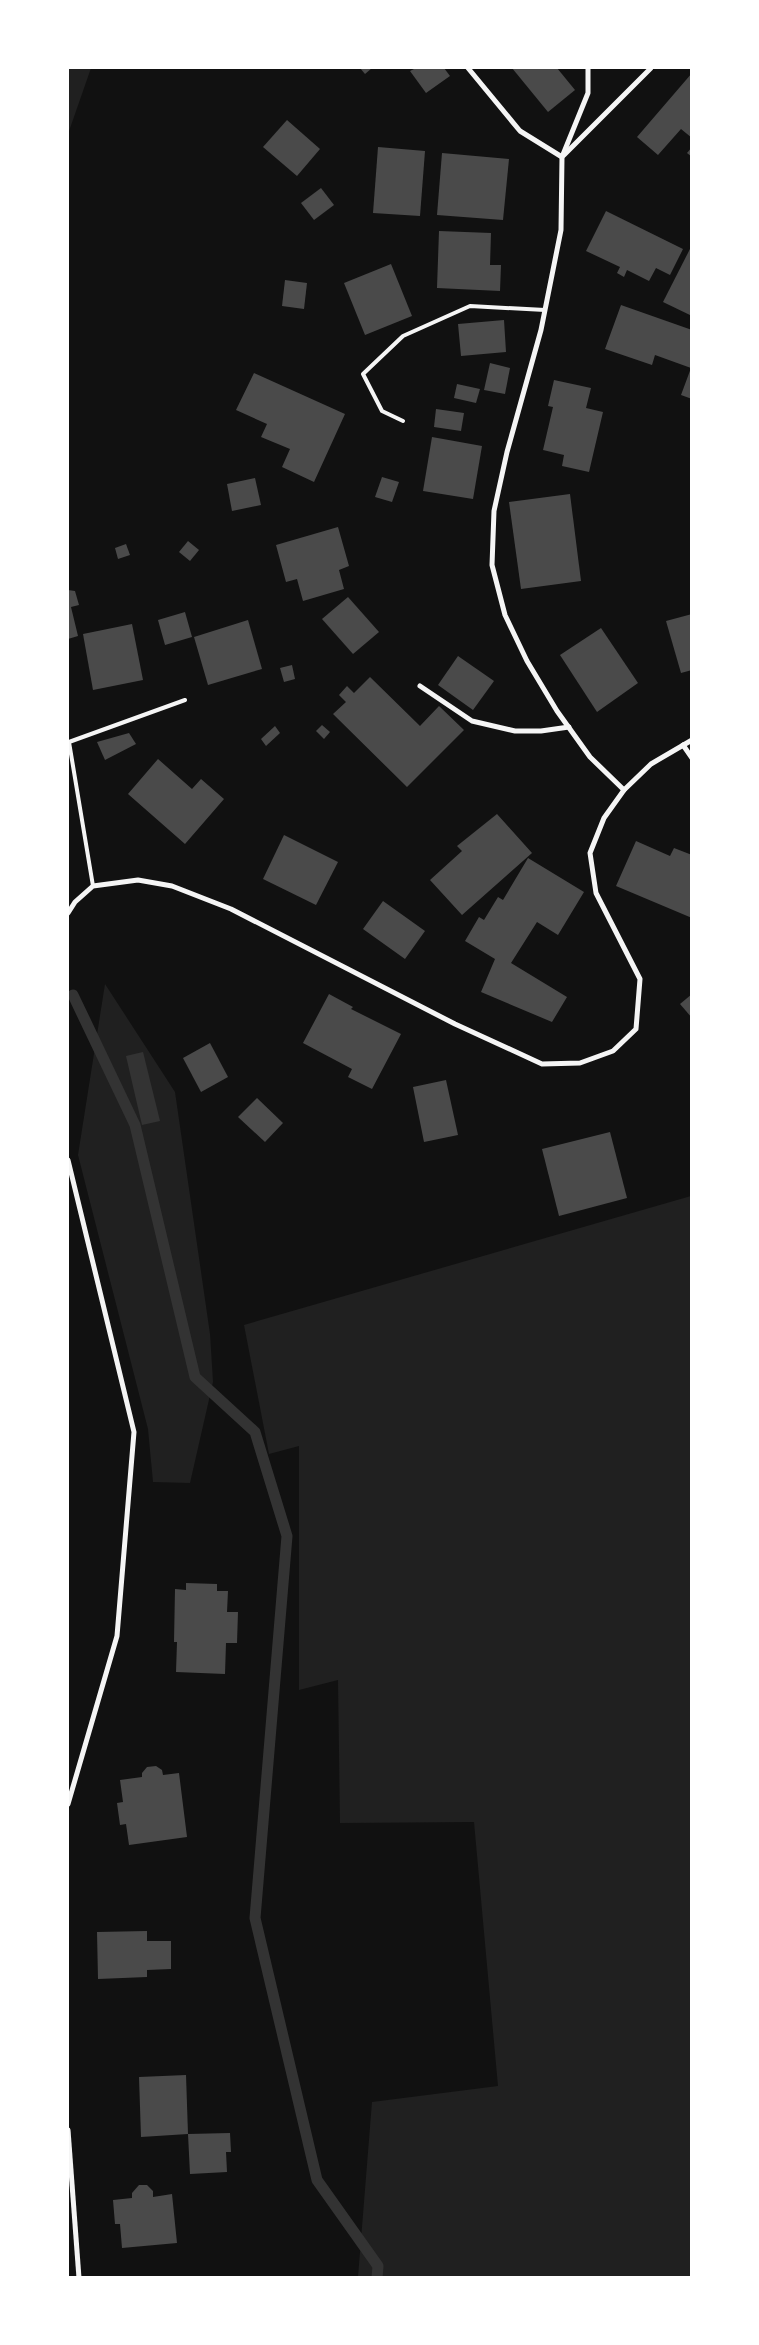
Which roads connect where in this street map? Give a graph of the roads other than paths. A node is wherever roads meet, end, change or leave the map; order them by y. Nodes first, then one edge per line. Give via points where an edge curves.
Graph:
1 (468, 68) edge
2 (588, 68) edge
3 (651, 68) edge
4 (562, 157) junction
5 (545, 310) junction
6 (403, 421) dead end
7 (420, 686) dead end
8 (185, 700) dead end
9 (569, 728) junction
10 (692, 740) edge
11 (683, 745) junction
12 (692, 758) edge
13 (624, 790) junction
14 (93, 886) junction
15 (68, 913) edge
16 (68, 1160) edge
17 (68, 1804) edge
18 (68, 2130) edge
19 (79, 2278) edge

1 - 4 street via 520,131
2 - 4 street via 588,94
3 - 4 street
4 - 5 street via 561,230
5 - 6 lane via 470,306 403,336 363,374 382,411
5 - 9 street via 494,511 492,565 509,622 527,660
7 - 9 street via 472,722 515,730
8 - 14 lane via 69,742
9 - 13 street via 590,757
10 - 11 street
11 - 12 street
11 - 13 street via 651,764
13 - 14 street via 604,818 590,853 596,893 640,979 636,1028 613,1051 580,1063 542,1064 455,1024 231,909 172,886 138,880
14 - 15 street
16 - 17 street via 134,1432 117,1636
18 - 19 street

